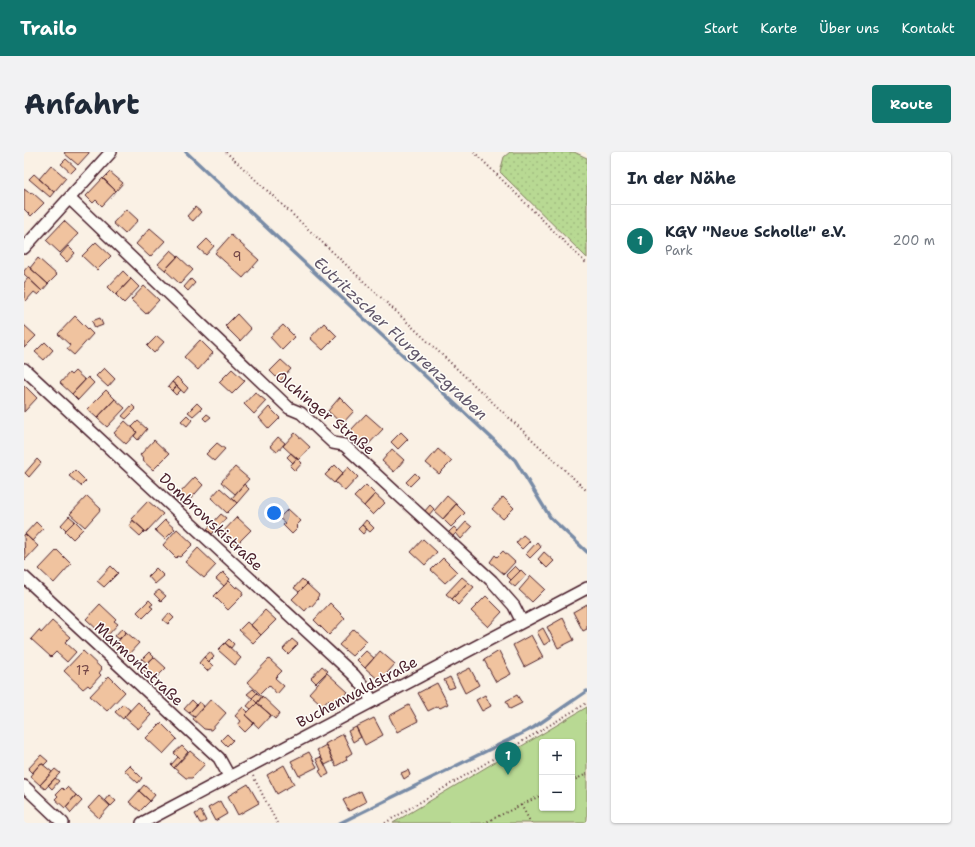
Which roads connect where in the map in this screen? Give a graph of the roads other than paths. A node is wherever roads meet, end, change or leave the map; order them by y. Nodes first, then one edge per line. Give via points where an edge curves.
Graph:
1 (111, 152) edge
2 (70, 199) junction
3 (24, 248) edge
4 (24, 369) edge
5 (24, 577) edge
6 (587, 588) edge
7 (522, 622) junction
8 (372, 701) junction
9 (229, 776) junction
10 (24, 786) edge
11 (63, 823) edge
12 (142, 823) edge

1 - 2 street
2 - 3 street
2 - 7 street, Olchinger Straße via 289,408 301,413 333,443 344,445 492,581 514,606
4 - 8 street, Dombrowskistraße via 354,675
5 - 9 street, Marmontstraße via 218,758
6 - 7 street, Buchenwaldstraße
7 - 8 street, Buchenwaldstraße
8 - 9 street, Buchenwaldstraße
9 - 12 street, Buchenwaldstraße
10 - 11 street

